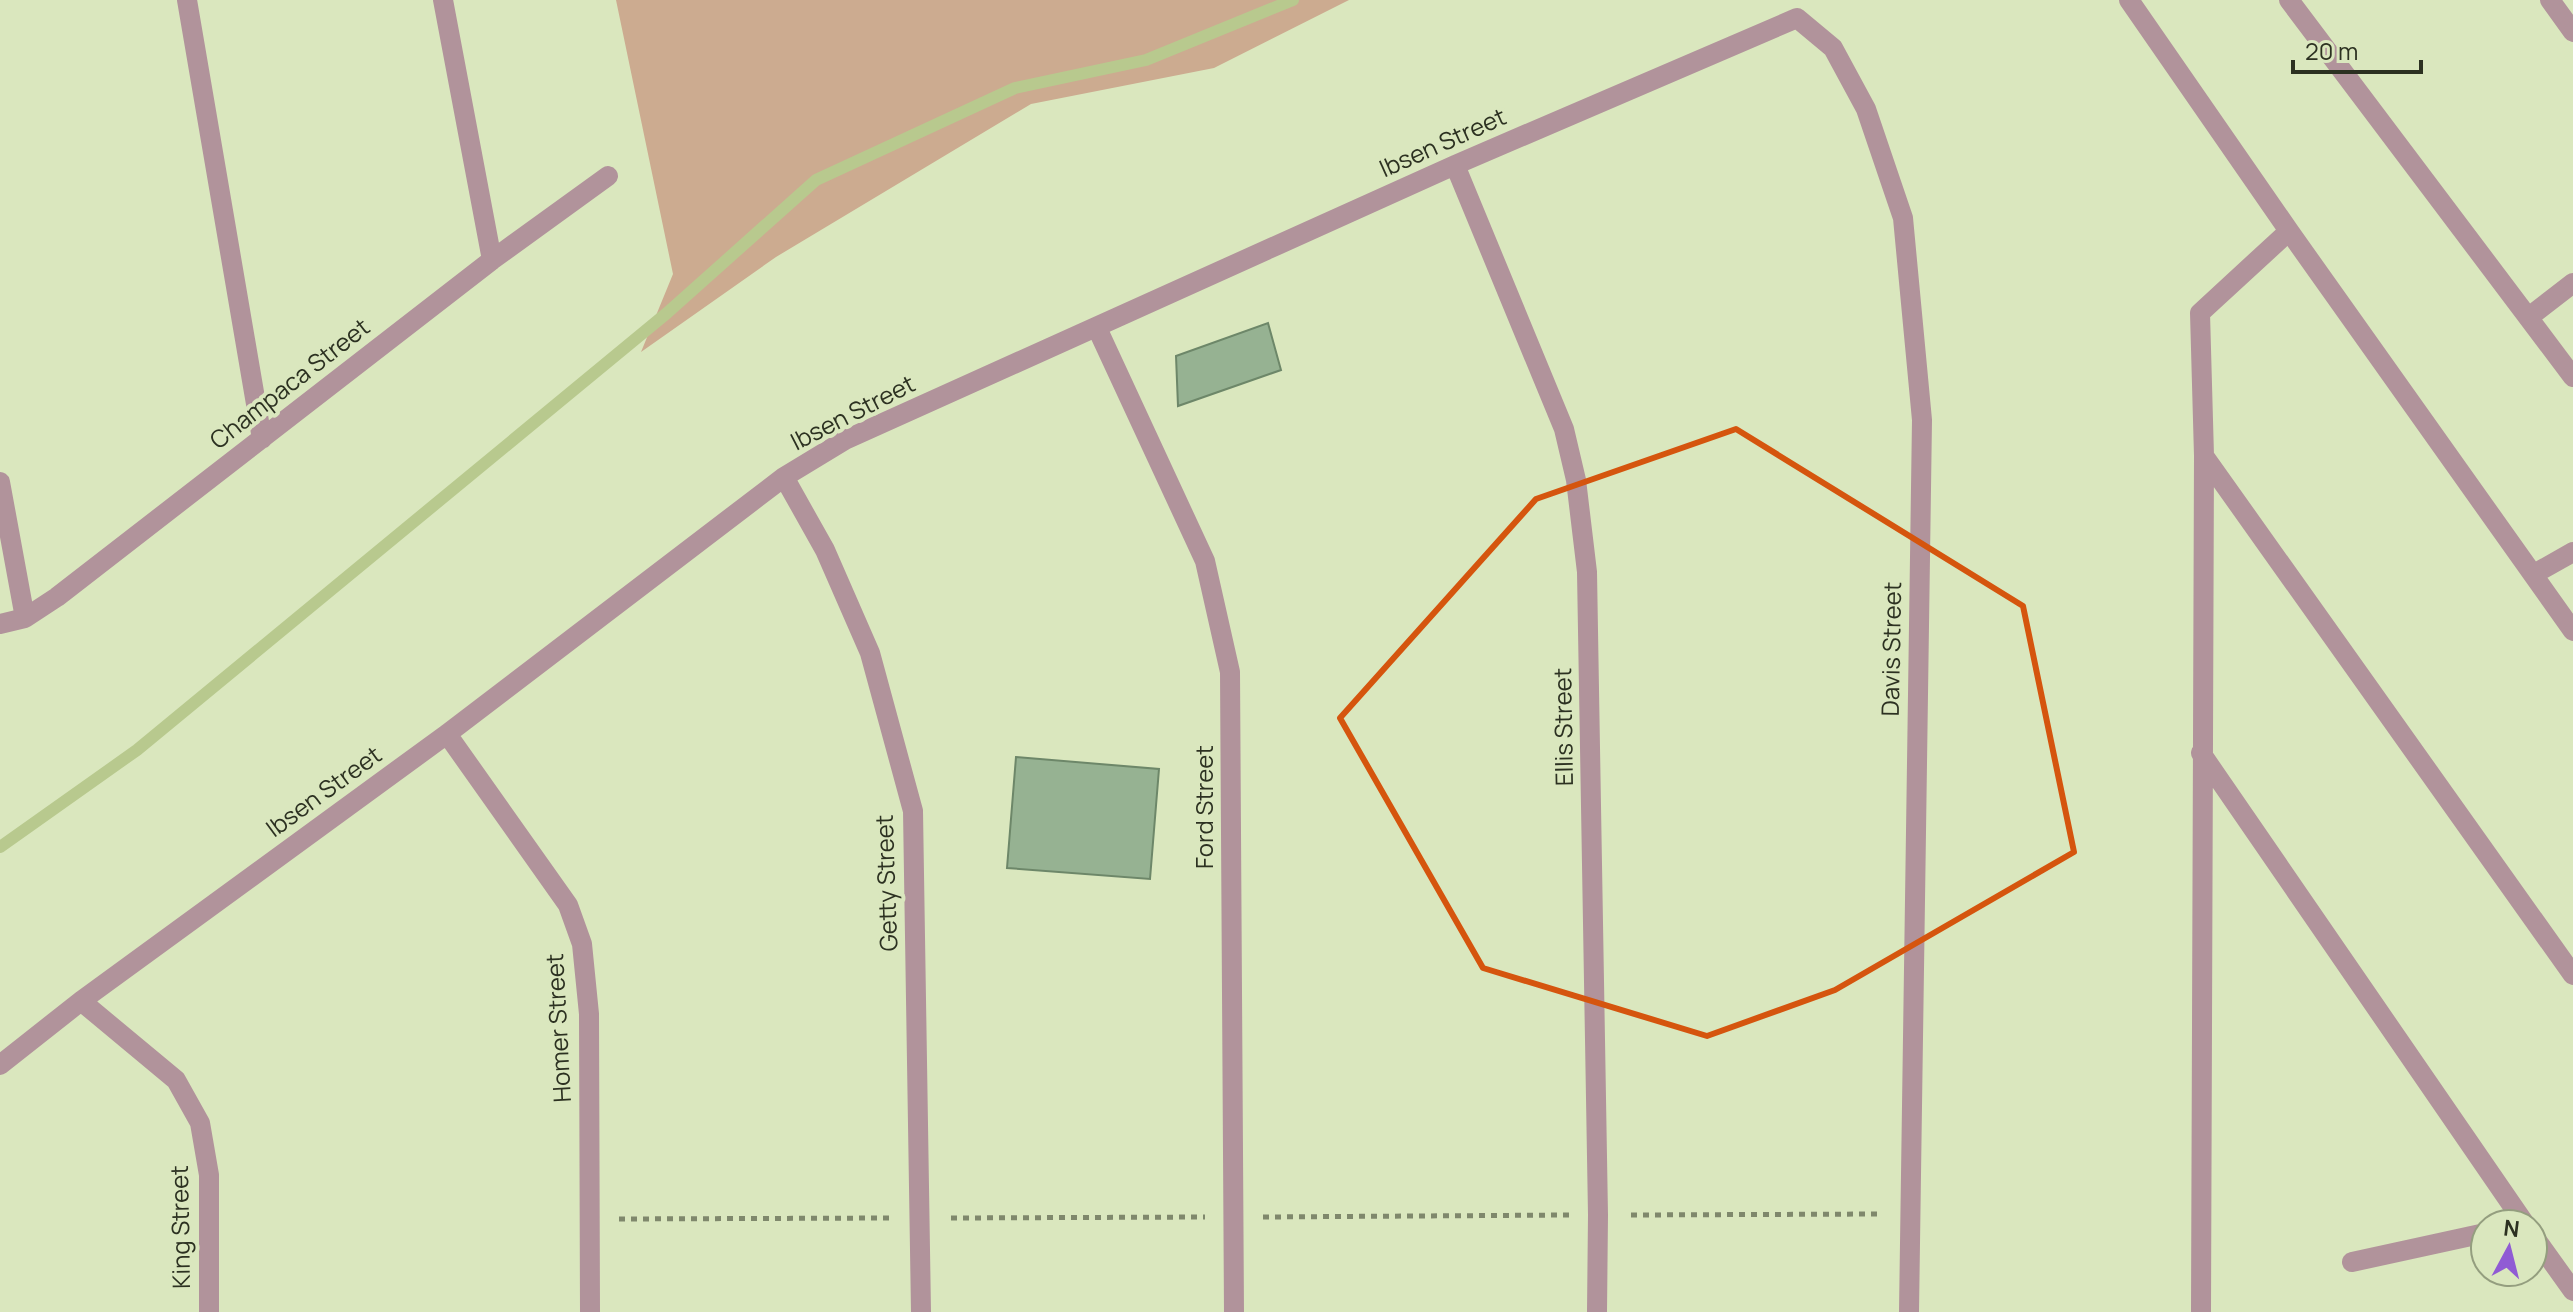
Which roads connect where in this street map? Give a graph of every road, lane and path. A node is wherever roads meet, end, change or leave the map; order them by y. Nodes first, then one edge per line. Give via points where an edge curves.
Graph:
1 (187, 0) edge
2 (443, 0) edge
3 (2129, 0) edge
4 (2289, 0) edge
5 (2550, 0) edge
6 (1797, 18) joint
7 (2573, 32) edge
8 (1455, 165) junction
9 (608, 176) dead end
10 (2289, 231) junction
11 (492, 260) junction
12 (2573, 283) edge
13 (2529, 317) junction
14 (1097, 328) junction
15 (2573, 377) edge
16 (262, 439) junction
17 (2204, 456) junction
18 (784, 477) junction
19 (0, 482) edge
20 (2573, 552) edge
21 (2534, 574) junction
22 (25, 618) junction
23 (0, 624) edge
24 (2573, 631) edge
25 (447, 734) junction
26 (2201, 753) junction
27 (2573, 975) edge
28 (81, 1001) junction
29 (0, 1065) edge
30 (2514, 1208) edge
31 (2469, 1236) edge
32 (2549, 1257) edge
33 (2352, 1262) dead end
34 (2573, 1291) edge
35 (209, 1312) edge
36 (590, 1312) edge
37 (921, 1312) edge
38 (1234, 1312) edge
39 (1597, 1312) edge
40 (1909, 1312) edge
41 (2201, 1312) edge

1 - 16 street
2 - 11 street
3 - 10 street
4 - 13 street
5 - 7 street
6 - 8 street, Ibsen Street
6 - 40 street, Davis Street via 1833,48 1866,109 1903,218 1922,420
8 - 14 street, Ibsen Street
8 - 39 street, Ellis Street via 1564,429 1580,510 1587,572
9 - 11 street, Champaca Street
10 - 17 street via 2200,313
10 - 21 street
11 - 16 street, Champaca Street
12 - 13 street
13 - 15 street
14 - 18 street, Ibsen Street via 845,440
14 - 38 street, Ford Street via 1205,561 1230,672
16 - 22 street, Champaca Street
17 - 26 street
17 - 27 street
18 - 25 street, Ibsen Street
18 - 37 street, Getty Street via 825,550 870,653 913,811
19 - 22 street
20 - 21 street
21 - 24 street
22 - 23 street, Champaca Street
25 - 28 street, Ibsen Street
25 - 36 street, Homer Street via 568,905 582,944 589,1014
26 - 30 street
26 - 41 street
28 - 29 street, Ibsen Street
28 - 35 street, King Street via 176,1080 200,1123 209,1175
31 - 33 street
32 - 34 street

